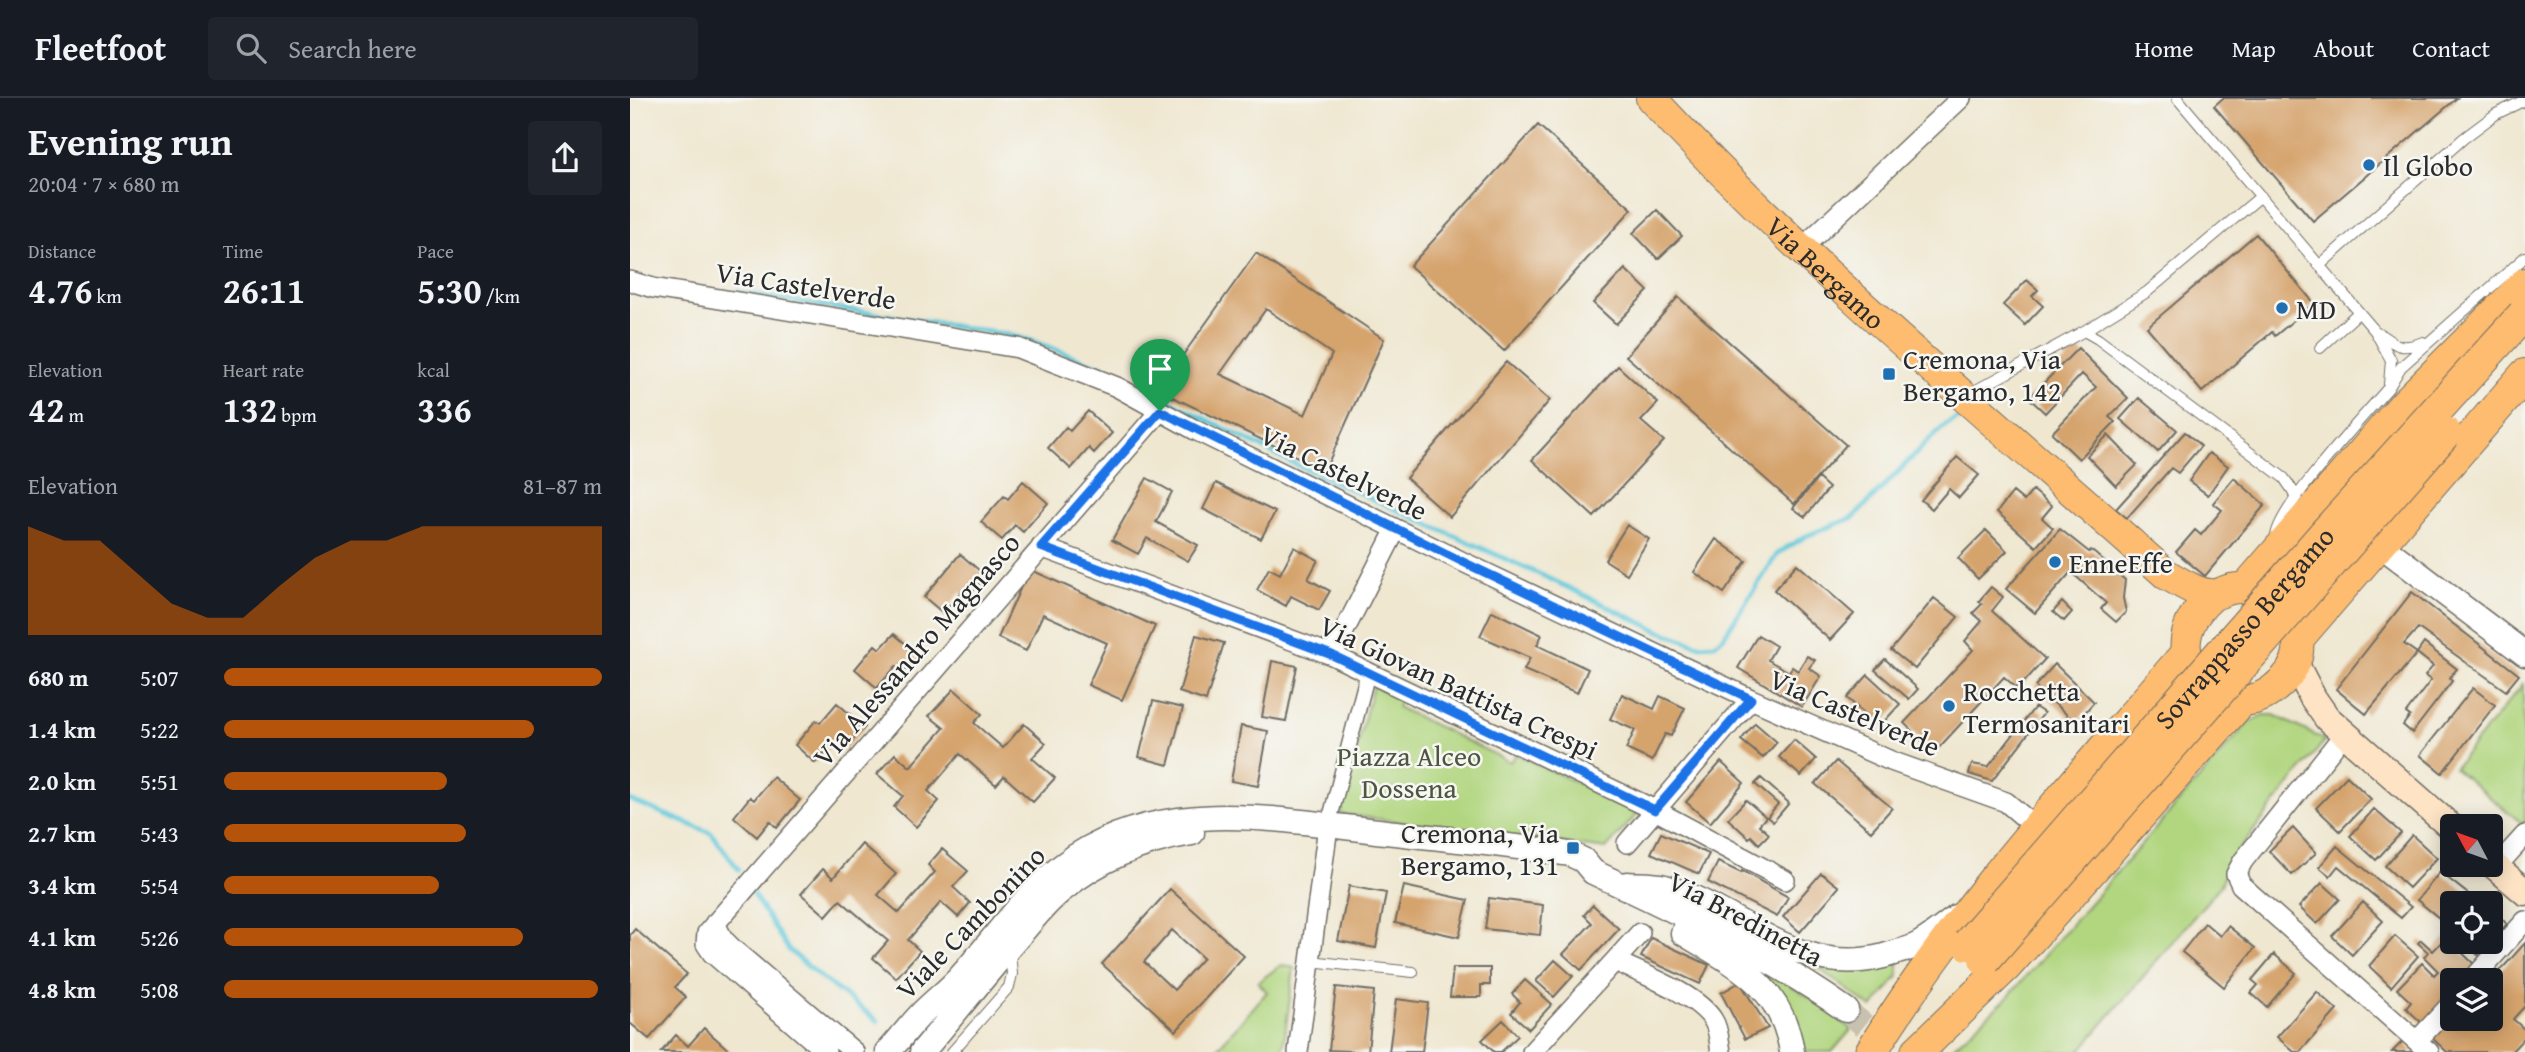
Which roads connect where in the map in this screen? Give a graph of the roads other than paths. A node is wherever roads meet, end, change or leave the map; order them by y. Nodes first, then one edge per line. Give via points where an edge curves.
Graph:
1 (1651, 98) edge
2 (1961, 98) edge
3 (2179, 98) edge
4 (2525, 100) edge
5 (2261, 196) junction
6 (1801, 249) junction
7 (2525, 257) edge
8 (2320, 265) junction
9 (630, 281) edge
10 (2359, 312) junction
11 (2524, 314) edge
12 (2084, 331) junction
13 (2375, 331) junction
14 (2430, 340) junction
15 (2320, 348) dead end
16 (2525, 374) edge
17 (2389, 387) junction
18 (1966, 396) junction
19 (1160, 411) junction
20 (2309, 499) junction
21 (1396, 528) junction
22 (2379, 545) junction
23 (1041, 547) junction
24 (2167, 575) junction
25 (2246, 588) junction
26 (2215, 594) junction
27 (2189, 622) junction
28 (2296, 651) junction
29 (2186, 654) junction
30 (2525, 654) edge
31 (1332, 655) junction
32 (1368, 673) junction
33 (2256, 696) junction
34 (1751, 699) junction
35 (2128, 721) junction
36 (2336, 725) junction
37 (2183, 766) junction
38 (2006, 802) junction
39 (2055, 805) junction
40 (1655, 810) junction
41 (2440, 817) edge
42 (1327, 833) junction
43 (2031, 834) junction
44 (2525, 835) edge
45 (1627, 843) dead end
46 (2503, 856) edge
47 (2503, 873) edge
48 (1785, 880) dead end
49 (1616, 883) junction
50 (2525, 892) edge
51 (1973, 905) junction
52 (2525, 921) edge
53 (715, 923) junction
54 (1640, 933) dead end
55 (1002, 942) junction
56 (1977, 951) junction
57 (1310, 961) junction
58 (1615, 961) junction
59 (2483, 968) edge
60 (1413, 972) dead end
61 (1846, 1010) tunnel mouth
62 (2440, 1021) edge
63 (2423, 1047) edge
64 (826, 1052) edge
65 (854, 1052) edge
66 (888, 1052) edge
67 (922, 1052) edge
68 (952, 1052) edge
69 (1298, 1052) edge
70 (1532, 1052) edge
71 (1721, 1052) edge
72 (1792, 1052) edge
73 (1871, 1052) edge
74 (1877, 1052) edge
75 (1905, 1052) edge
76 (1917, 1052) edge

1 - 6 main road, Via Bergamo
2 - 6 street
3 - 5 lane
4 - 8 lane via 2464,138
5 - 8 lane
5 - 12 lane via 2147,292
6 - 18 main road, Via Bergamo
7 - 14 lane
8 - 10 lane
9 - 19 street, Via Castelverde via 1018,348 1117,387
10 - 13 lane
10 - 15 lane
11 - 20 highway via 2406,403
11 - 56 highway, Sovrappasso Bergamo, bridge via 2326,532
12 - 18 lane
12 - 20 lane
13 - 14 lane via 2409,348
13 - 17 lane via 2391,360
14 - 17 lane via 2401,367
16 - 22 highway
17 - 20 lane
18 - 24 main road, Via Bergamo
19 - 21 street, Via Castelverde
19 - 23 street, Via Alessandro Magnasco
20 - 22 street
20 - 25 highway via 2273,556
21 - 31 street
21 - 34 street, Via Castelverde
22 - 28 highway
22 - 30 street
23 - 31 street, Via Giovan Battista Crespi
23 - 53 street, Via Alessandro Magnasco
24 - 26 main road, Via Bergamo via 2197,591
24 - 27 main road, Via Bergamo via 2185,604
25 - 26 main road, Via Bergamo
25 - 28 main road via 2275,598 2290,616
26 - 27 main road
27 - 29 main road, Via Bergamo
28 - 33 main road via 2285,680
28 - 36 main road via 2313,698
29 - 33 main road via 2191,669 2211,692 2226,698
29 - 35 highway
31 - 32 street, Via Giovan Battista Crespi
32 - 40 street, Via Giovan Battista Crespi
32 - 42 street
33 - 36 main road via 2287,697
33 - 37 highway
34 - 38 street, Via Castelverde via 1891,761
34 - 40 street
35 - 37 highway via 2153,720 2166,726 2182,743 2186,753
35 - 39 highway
36 - 41 main road
36 - 63 street via 2236,874 2241,885
37 - 76 highway via 2007,965
38 - 39 street, Via Castelverde
38 - 43 street, Via Castelverde via 2026,819
39 - 43 highway
40 - 45 street
40 - 48 street, Via Giovan Battista Crespi
42 - 49 street, Viale Cambonino via 1570,854
42 - 55 street, Viale Cambonino via 1235,817 1161,821 1124,831 1087,849 1048,877
42 - 57 street
43 - 51 highway
44 - 46 street
47 - 50 main road
49 - 51 street via 1662,887 1795,950 1838,961 1864,961 1918,944
49 - 61 street, Via Bredinetta via 1769,962
49 - 72 street via 1647,912 1736,965 1766,990 1779,1009
51 - 73 highway
52 - 59 street
53 - 64 street via 707,933 706,944 712,953
53 - 65 street via 734,950
54 - 58 street
55 - 66 street, Viale Cambonino via 920,1015
55 - 67 street, Viale Cambonino
55 - 68 lane via 1012,960 1012,981
56 - 74 highway
56 - 75 highway
57 - 60 lane
57 - 69 street
58 - 70 street
58 - 71 street via 1705,1010 1714,1021
62 - 63 street

